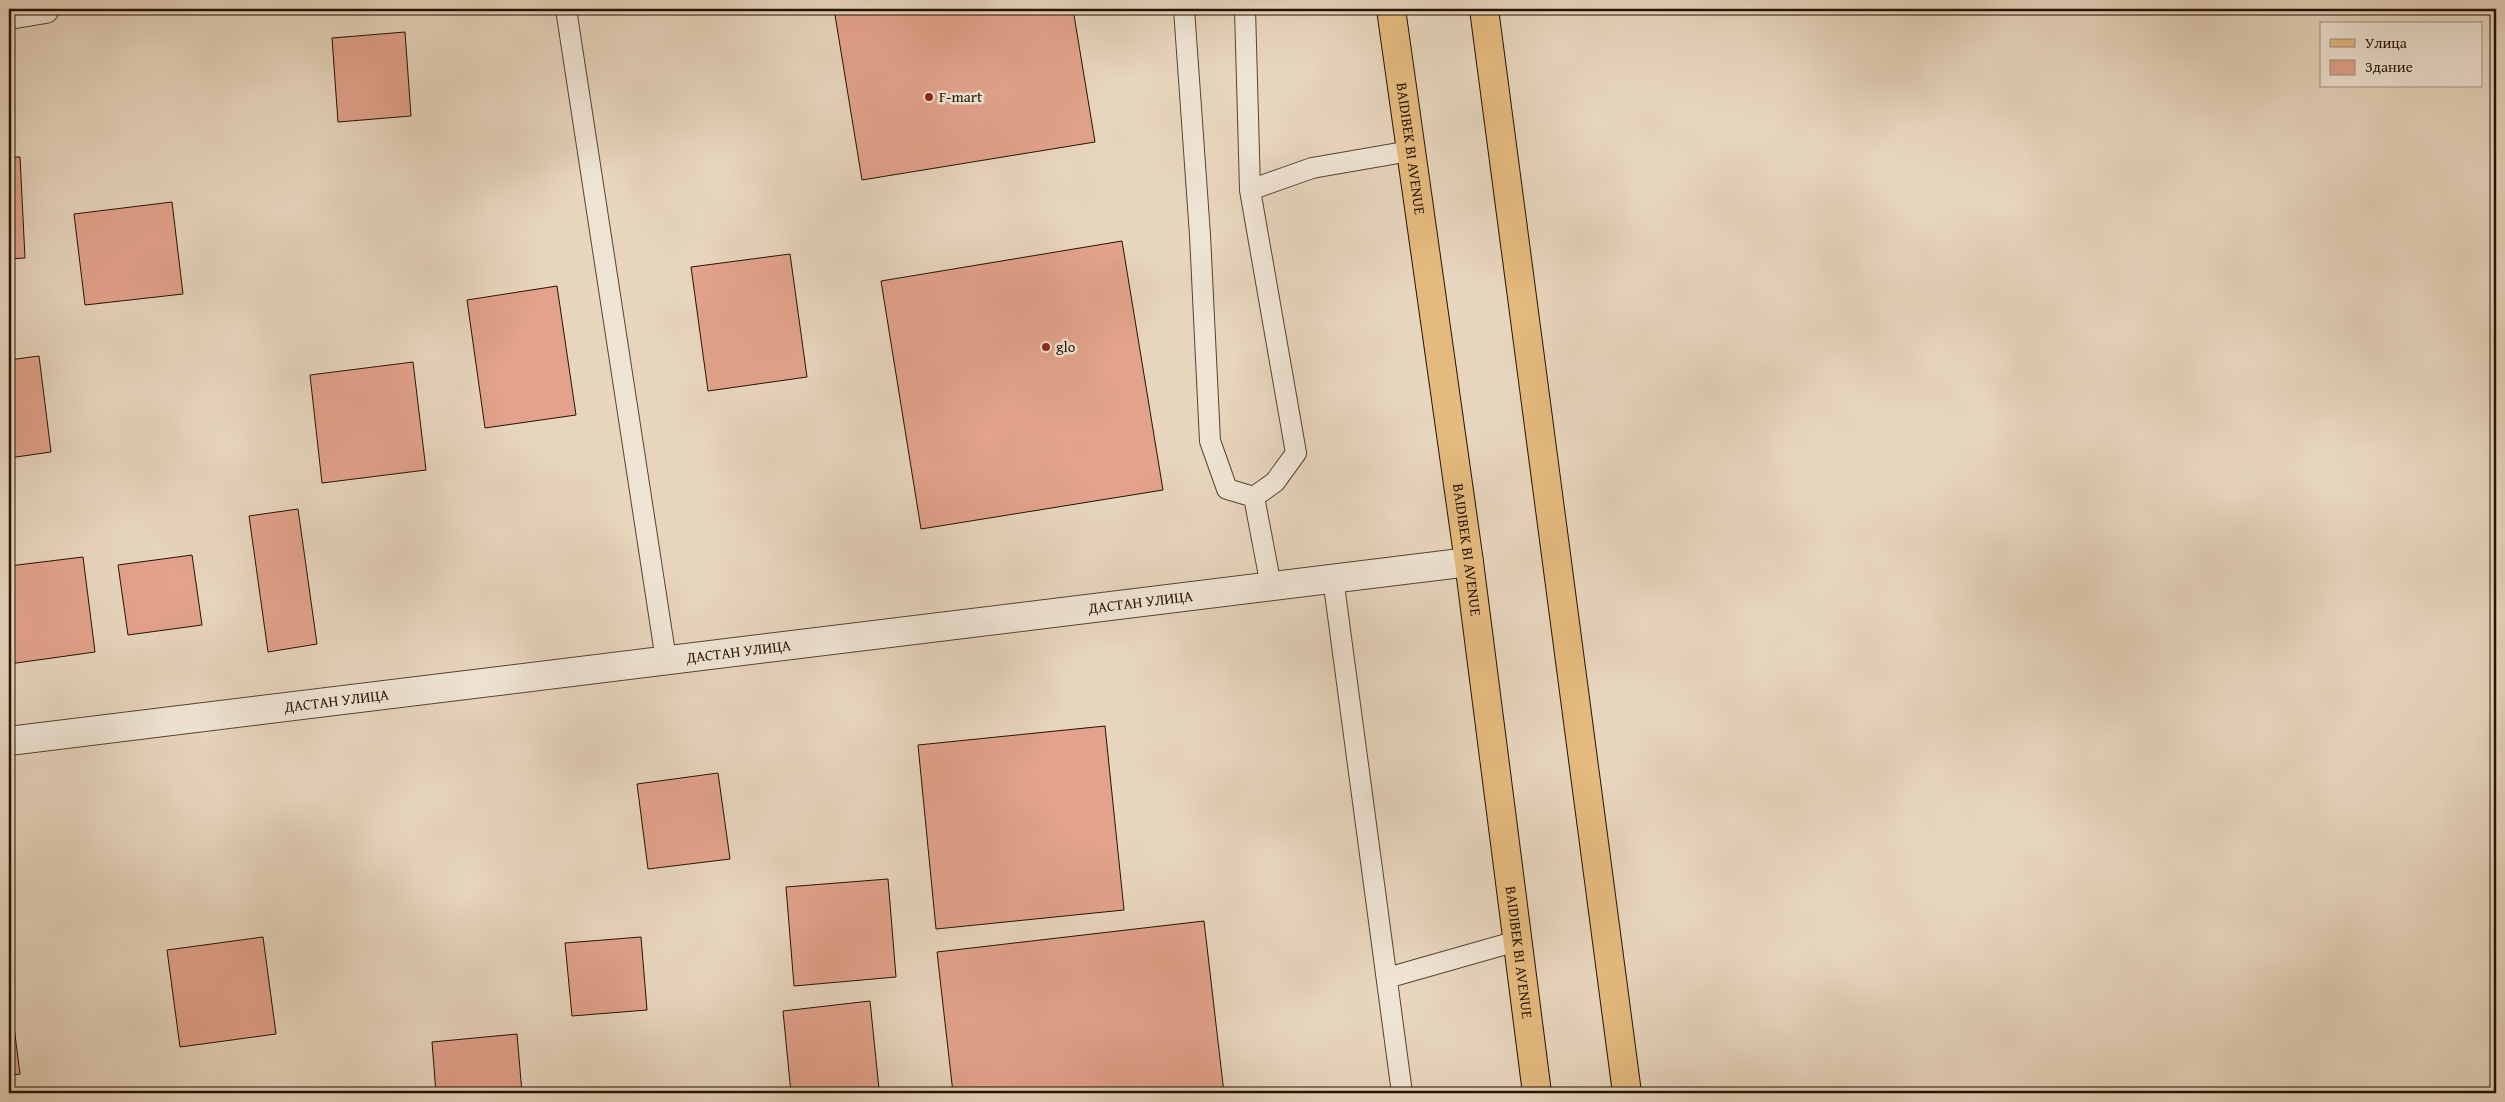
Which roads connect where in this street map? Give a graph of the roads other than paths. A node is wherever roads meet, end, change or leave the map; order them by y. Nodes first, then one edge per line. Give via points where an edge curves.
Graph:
1 (45, 9) edge
2 (566, 9) edge
3 (1184, 9) edge
4 (1245, 9) edge
5 (1390, 9) edge
6 (1484, 9) edge
7 (9, 15) edge
8 (1410, 151) junction
9 (1250, 190) junction
10 (1254, 497) junction
11 (1468, 562) junction
12 (1333, 578) junction
13 (1271, 586) junction
14 (666, 660) junction
15 (9, 741) edge
16 (1518, 941) junction
17 (1387, 978) junction
18 (1402, 1093) edge
19 (1537, 1093) edge
20 (1627, 1093) edge

1 - 7 street
2 - 14 lane
3 - 10 lane via 1210,442 1227,489
4 - 9 lane
5 - 8 main road, BAIDIBEK BI AVENUE
6 - 20 main road
8 - 9 lane via 1312,168
8 - 11 main road, BAIDIBEK BI AVENUE
9 - 10 lane via 1296,453 1275,482
10 - 13 lane
11 - 12 street, ДАСТАН УЛИЦА
11 - 16 main road, BAIDIBEK BI AVENUE
12 - 13 street, ДАСТАН УЛИЦА
12 - 17 lane
13 - 14 street, ДАСТАН УЛИЦА
14 - 15 street, ДАСТАН УЛИЦА
16 - 17 lane
16 - 19 main road, BAIDIBEK BI AVENUE
17 - 18 lane

